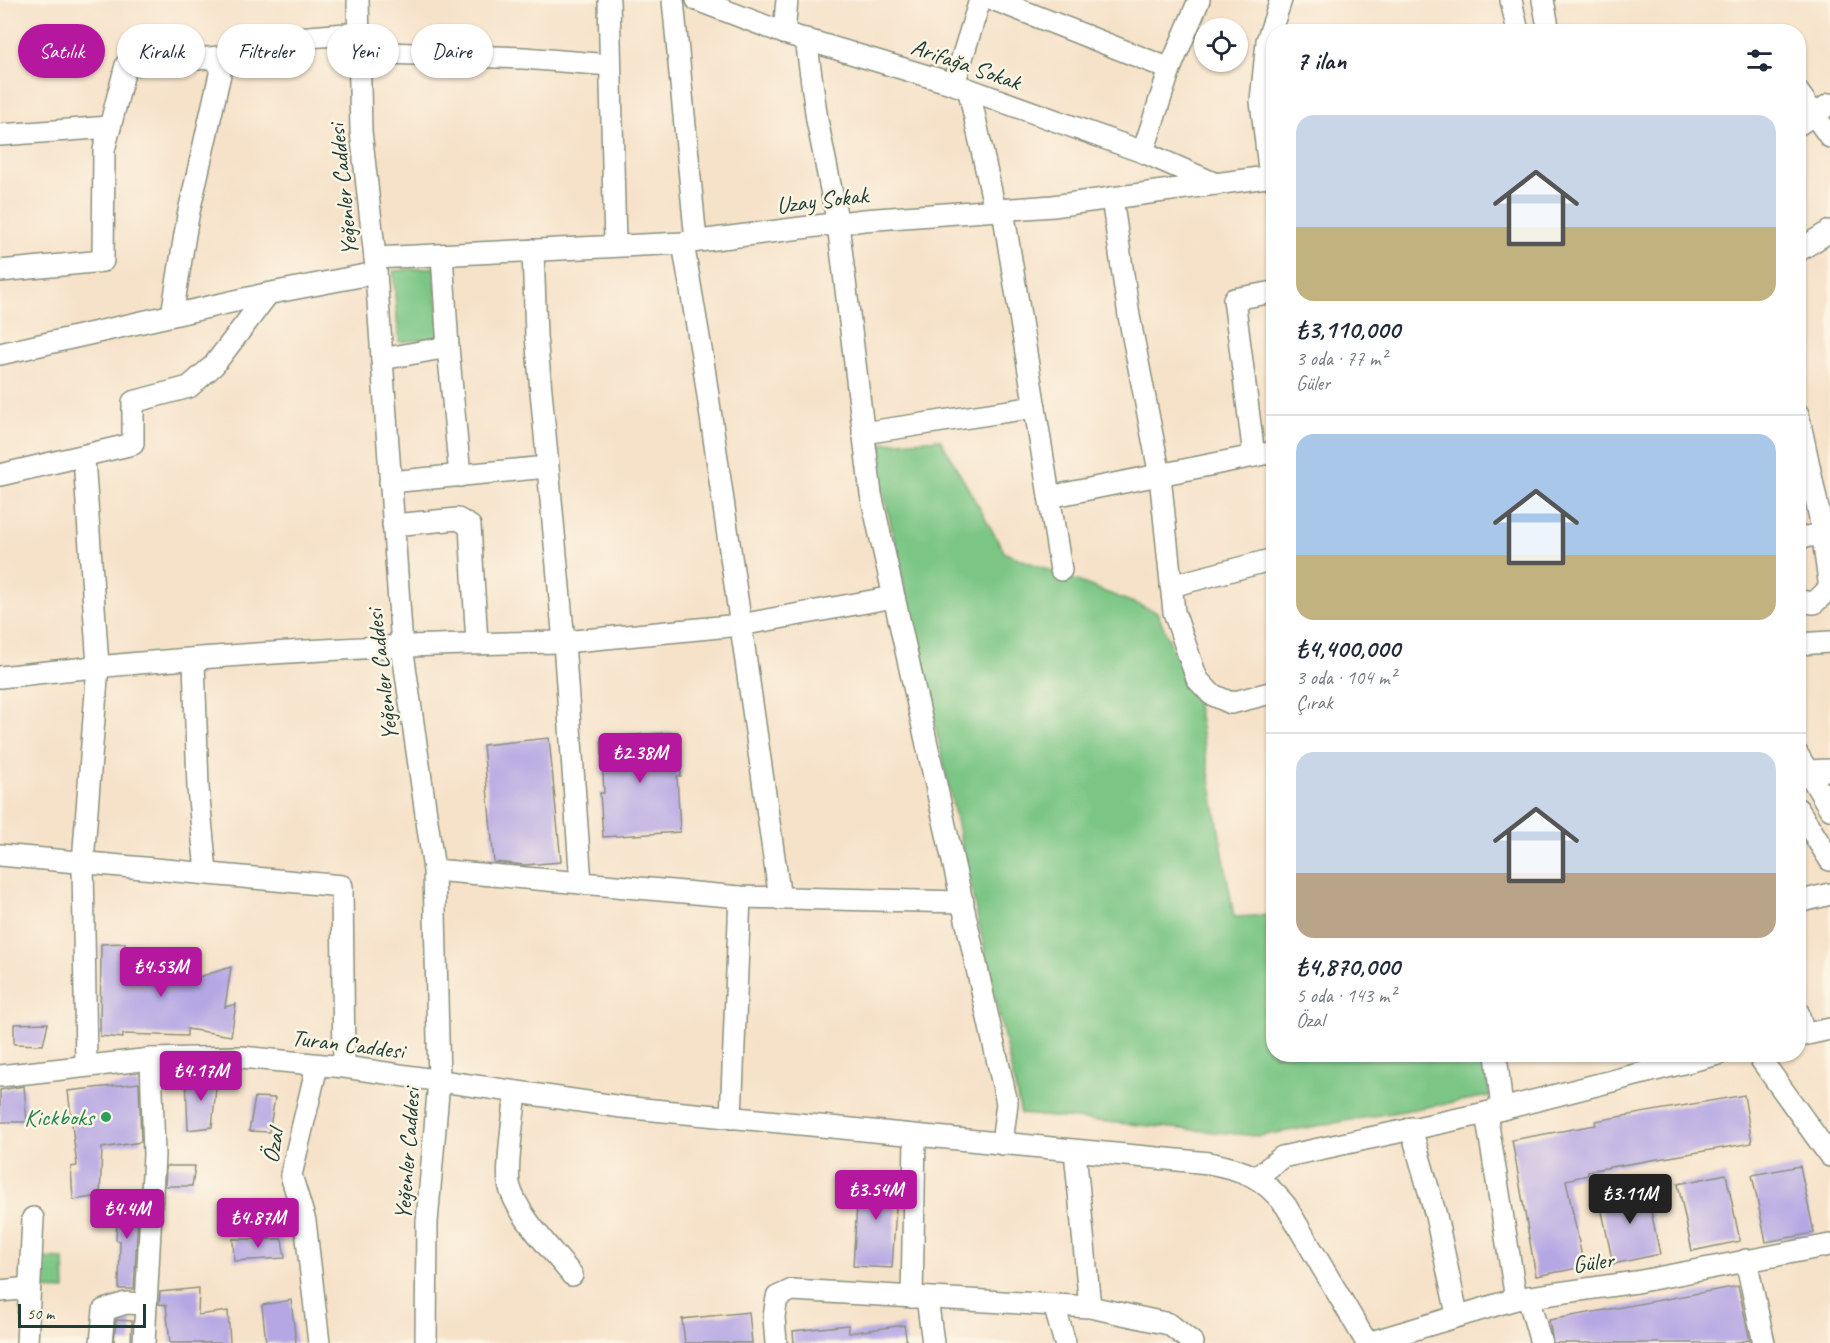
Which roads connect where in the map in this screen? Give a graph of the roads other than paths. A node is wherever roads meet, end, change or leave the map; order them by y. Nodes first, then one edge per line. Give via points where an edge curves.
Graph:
1 (358, 0) edge
2 (609, 0) edge
3 (674, 0) edge
4 (697, 0) edge
5 (787, 0) edge
6 (980, 0) edge
7 (995, 0) edge
8 (1200, 0) edge
9 (1281, 0) edge
10 (1511, 0) edge
11 (1543, 0) edge
12 (359, 24) edge
13 (1273, 24) edge
14 (1516, 24) edge
15 (1548, 24) edge
16 (784, 33) junction
17 (806, 39) junction
18 (399, 47) edge
19 (1266, 51) edge
20 (610, 65) junction
21 (1170, 69) junction
22 (360, 78) edge
23 (962, 88) junction
24 (1814, 114) edge
25 (110, 128) junction
26 (0, 135) edge
27 (1266, 136) edge
28 (1830, 137) edge
29 (1143, 152) junction
30 (1266, 178) edge
31 (1216, 184) junction
32 (1112, 198) junction
33 (999, 210) junction
34 (838, 224) junction
35 (1830, 231) edge
36 (689, 242) junction
37 (615, 245) junction
38 (1806, 246) edge
39 (533, 250) junction
40 (442, 255) junction
41 (376, 266) junction
42 (0, 271) edge
43 (1266, 293) edge
44 (268, 294) junction
45 (172, 315) junction
46 (448, 347) junction
47 (0, 354) edge
48 (382, 359) junction
49 (1035, 407) junction
50 (863, 433) junction
51 (1806, 448) edge
52 (1264, 454) edge
53 (84, 458) junction
54 (547, 467) junction
55 (0, 475) edge
56 (1160, 476) junction
57 (460, 477) junction
58 (390, 482) junction
59 (1049, 497) junction
60 (393, 525) junction
61 (1826, 533) edge
62 (1806, 537) edge
63 (1266, 561) edge
64 (1061, 570) dead end
65 (1172, 586) junction
66 (894, 597) junction
67 (1806, 602) edge
68 (740, 625) junction
69 (564, 642) junction
70 (1830, 642) edge
71 (477, 643) junction
72 (1806, 644) edge
73 (402, 646) junction
74 (194, 660) junction
75 (98, 666) junction
76 (0, 677) edge
77 (1266, 694) edge
78 (1806, 764) edge
79 (1806, 768) edge
80 (1830, 770) edge
81 (1830, 809) edge
82 (1806, 822) edge
83 (0, 855) edge
84 (1830, 860) edge
85 (83, 862) junction
86 (434, 870) junction
87 (206, 872) junction
88 (580, 883) junction
89 (1830, 894) edge
90 (740, 897) junction
91 (780, 899) junction
92 (1806, 900) edge
93 (963, 902) junction
94 (1830, 1029) edge
95 (1806, 1034) edge
96 (151, 1059) junction
97 (1496, 1062) edge
98 (1687, 1062) edge
99 (1763, 1062) edge
100 (86, 1065) junction
101 (317, 1066) junction
102 (344, 1067) junction
103 (0, 1076) edge
104 (439, 1081) junction
105 (516, 1092) junction
106 (1494, 1111) junction
107 (731, 1118) junction
108 (1411, 1128) junction
109 (915, 1136) junction
110 (1002, 1144) junction
111 (1075, 1151) junction
112 (1830, 1156) edge
113 (1256, 1178) junction
114 (33, 1218) dead end
115 (1830, 1245) edge
116 (1746, 1260) junction
117 (572, 1275) dead end
118 (29, 1288) junction
119 (0, 1291) edge
120 (920, 1298) junction
121 (1522, 1298) junction
122 (146, 1304) junction
123 (1054, 1305) junction
124 (1090, 1307) junction
125 (1457, 1314) junction
126 (27, 1343) edge
127 (101, 1343) edge
128 (144, 1343) edge
129 (319, 1343) edge
130 (426, 1343) edge
131 (776, 1343) edge
132 (933, 1343) edge
133 (1065, 1343) edge
134 (1193, 1343) edge
135 (1367, 1343) edge
136 (1541, 1343) edge
137 (1764, 1343) edge

1 - 12 street, Yeğenler Caddesi
2 - 20 street
3 - 36 street
4 - 16 street, Arifağa Sokak
5 - 16 street
6 - 23 street
7 - 21 street
8 - 21 street
9 - 13 street
10 - 14 street
11 - 15 street
16 - 17 street, Arifağa Sokak
17 - 23 street, Arifağa Sokak
17 - 34 street
18 - 20 street
19 - 27 street via 1261,101
20 - 37 street
21 - 29 street
22 - 41 street, Yeğenler Caddesi
23 - 29 street, Arifağa Sokak
23 - 33 street
24 - 28 street
25 - 26 street
25 - 42 street via 104,150 103,261
25 - 45 street via 126,65 220,57 220,74 188,216
29 - 31 street, Arifağa Sokak
30 - 31 street, Uzay Sokak
31 - 32 street, Uzay Sokak
32 - 33 street, Uzay Sokak
32 - 56 street via 1131,326
33 - 34 street, Uzay Sokak
33 - 49 street
34 - 36 street, Uzay Sokak
34 - 50 street
35 - 38 street
36 - 37 street, Uzay Sokak
36 - 68 street
37 - 39 street, Uzay Sokak
39 - 40 street, Uzay Sokak
39 - 54 street
40 - 41 street, Uzay Sokak
40 - 46 street
41 - 44 street, Uzay Sokak
41 - 48 street, Yeğenler Caddesi
43 - 52 street via 1234,299
44 - 45 street, Uzay Sokak
44 - 53 street via 214,365 189,387 133,402 133,444
45 - 47 street, Uzay Sokak
46 - 48 street
46 - 57 street
48 - 58 street, Yeğenler Caddesi
49 - 50 street
49 - 59 street
50 - 66 street via 871,494
51 - 61 street
52 - 56 street
53 - 55 street
53 - 75 street
54 - 57 street
54 - 69 street
56 - 59 street
56 - 65 street
57 - 58 street
58 - 60 street, Yeğenler Caddesi
59 - 64 street
60 - 71 street via 458,519 470,526
60 - 73 street, Yeğenler Caddesi
61 - 62 street
61 - 67 street via 1830,588 1814,603
63 - 65 street
65 - 77 street via 1174,612 1197,679 1211,694 1232,703
66 - 68 street
66 - 93 street
68 - 69 street
68 - 91 street
69 - 71 street
69 - 88 street
70 - 72 street
71 - 73 street
73 - 74 street
73 - 86 street, Yeğenler Caddesi
74 - 75 street
74 - 87 street via 198,788
75 - 76 street
75 - 85 street
78 - 80 street
79 - 81 street
82 - 84 street
83 - 85 street
85 - 87 street
85 - 100 street
86 - 88 street
86 - 104 street, Yeğenler Caddesi
87 - 102 street via 342,886
88 - 90 street
89 - 92 street
90 - 91 street
90 - 107 street
91 - 93 street
93 - 110 street via 1007,1103
94 - 95 street
96 - 100 street, Turan Caddesi
96 - 101 street, Turan Caddesi via 241,1057
96 - 122 street via 154,1155
97 - 106 street
98 - 106 street
99 - 112 street
100 - 103 street, Turan Caddesi
101 - 102 street, Turan Caddesi
101 - 129 street, Özal via 291,1175 305,1221
102 - 104 street, Turan Caddesi
104 - 105 street, Turan Caddesi
104 - 130 street, Yeğenler Caddesi via 427,1222
105 - 107 street, Turan Caddesi
105 - 117 street via 509,1182 526,1217
106 - 108 street
106 - 121 street
107 - 109 street, Turan Caddesi
108 - 113 street via 1282,1157
108 - 125 street via 1436,1216
109 - 110 street, Turan Caddesi
109 - 120 street
110 - 111 street, Turan Caddesi
111 - 113 street, Turan Caddesi via 1209,1163
111 - 124 street
113 - 135 street, Turan Caddesi via 1272,1188 1286,1206
114 - 118 street
115 - 116 street, Güler
116 - 121 street, Güler via 1636,1282
116 - 137 street
118 - 119 street
118 - 126 street
120 - 123 street
120 - 131 street via 792,1290 777,1297
120 - 132 street
121 - 125 street, Güler
121 - 136 street
122 - 127 street via 126,1303 104,1310
122 - 128 street
123 - 124 street
123 - 133 street
124 - 134 street via 1169,1324
125 - 135 street, Güler

